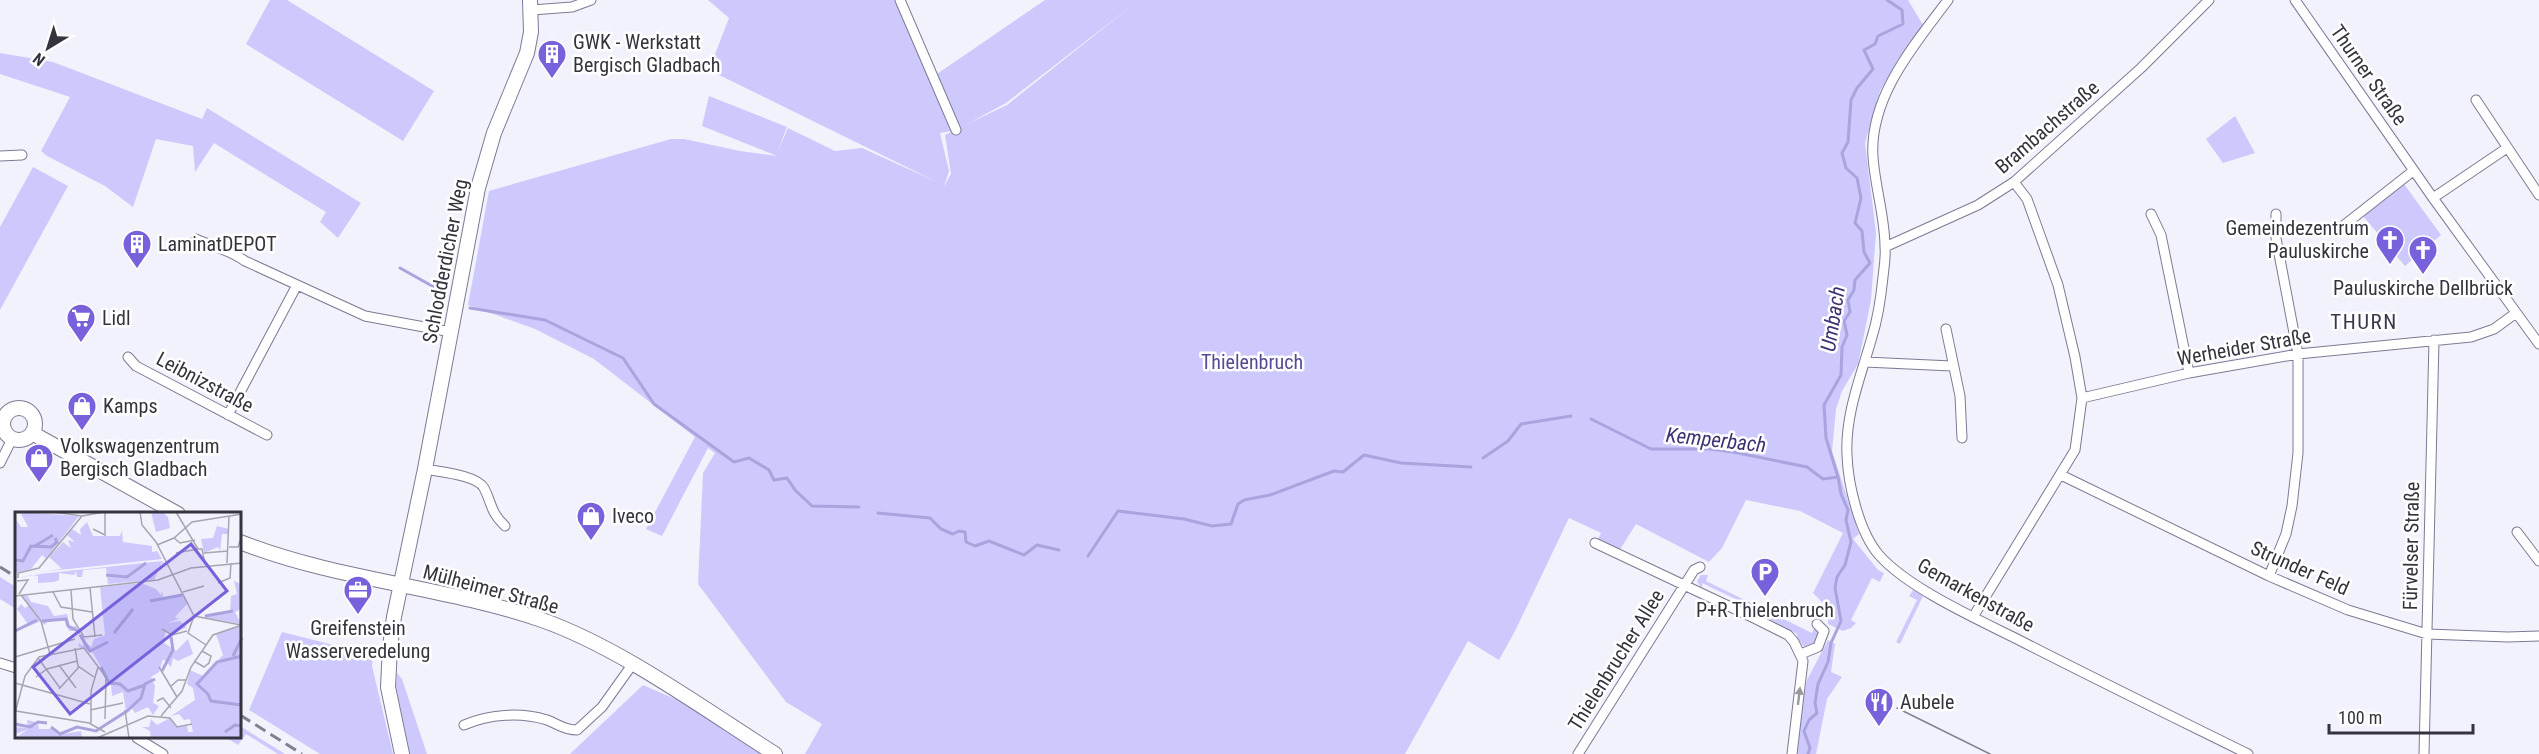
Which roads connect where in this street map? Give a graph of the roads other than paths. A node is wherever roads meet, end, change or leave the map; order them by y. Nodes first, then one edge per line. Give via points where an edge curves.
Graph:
1 (591, 0) edge
2 (900, 0) edge
3 (1948, 0) edge
4 (2209, 0) edge
5 (2295, 0) edge
6 (531, 5) edge
7 (2476, 100) dead end
8 (956, 130) dead end
9 (2507, 148) junction
10 (22, 155) dead end
11 (0, 156) edge
12 (2413, 171) junction
13 (2014, 182) junction
14 (2539, 195) edge
15 (2433, 198) junction
16 (2151, 214) dead end
17 (2276, 214) dead end
18 (2343, 226) dead end
19 (196, 240) dead end
20 (1886, 247) junction
21 (297, 285) junction
22 (2516, 313) junction
23 (1946, 329) dead end
24 (451, 332) junction
25 (2434, 340) junction
26 (2539, 344) edge
27 (2298, 354) junction
28 (128, 357) dead end
29 (1865, 362) junction
30 (1953, 366) junction
31 (2189, 374) junction
32 (2082, 398) junction
33 (228, 415) junction
34 (2, 417) edge
35 (32, 433) junction
36 (267, 435) dead end
37 (1962, 438) dead end
38 (12, 439) junction
39 (0, 463) edge
40 (425, 469) junction
41 (2061, 475) junction
42 (174, 512) edge
43 (505, 526) dead end
44 (2517, 532) dead end
45 (242, 543) edge
46 (1595, 543) dead end
47 (2539, 561) edge
48 (1700, 567) dead end
49 (2269, 576) junction
50 (401, 585) junction
51 (1685, 585) junction
52 (1974, 617) junction
53 (1817, 624) dead end
54 (2427, 634) junction
55 (2539, 636) edge
56 (1801, 654) junction
57 (0, 663) edge
58 (632, 665) junction
59 (15, 668) edge
60 (464, 725) dead end
61 (139, 739) edge
62 (163, 754) edge
63 (402, 754) edge
64 (775, 754) edge
65 (1578, 754) edge
66 (1792, 754) edge
67 (2248, 754) edge
68 (2424, 754) edge

1 - 6 street, Schlodderdicher Weg via 572,7
2 - 8 street
3 - 20 street, Gemarkenstraße via 1902,64 1876,124 1873,154
4 - 13 street, Brambachstraße via 2142,68
5 - 12 street, Thurner Straße
6 - 24 main road, Schlodderdicher Weg via 527,53 494,133 478,188
7 - 9 street
9 - 14 street
9 - 15 street
10 - 11 street
12 - 15 street, Thurner Straße
12 - 18 street
13 - 20 street, Brambachstraße via 1978,205
13 - 32 street via 2027,199 2058,285
15 - 22 street, Thurner Straße
16 - 31 street via 2161,235
17 - 27 street via 2276,238
19 - 21 street via 230,251
20 - 29 street, Gemarkenstraße via 1881,292
21 - 24 street via 364,316
21 - 33 street
22 - 25 street, Werheider Straße via 2494,329 2471,337
22 - 26 street, Thurner Straße
23 - 30 street
24 - 40 main road, Schlodderdicher Weg
25 - 27 street, Werheider Straße
25 - 54 street, Fürvelser Straße
27 - 31 street, Werheider Straße
27 - 49 street via 2298,453 2292,506 2286,534
28 - 33 street, Leibnizstraße via 136,366
29 - 30 street
29 - 52 street, Gemarkenstraße via 1847,431 1846,453 1850,484 1865,532 1892,566 1923,589
30 - 37 street via 1960,396
31 - 32 street, Werheider Straße
32 - 41 street via 2075,450
33 - 36 street, Leibnizstraße
34 - 35 main road via 10,411 25,410 34,422
34 - 38 main road via 3,428
35 - 38 main road via 25,439
35 - 42 main road
38 - 39 street
40 - 43 street via 477,480
40 - 50 main road, Schlodderdicher Weg
41 - 49 street, Strunder Feld
41 - 52 street
44 - 47 street
45 - 50 main road, Mülheimer Straße via 314,565
46 - 51 street, Thielenbrucher Allee
48 - 51 street, Thielenbrucher Allee
49 - 54 street, Strunder Feld via 2348,610
50 - 58 main road, Mülheimer Straße via 542,621
50 - 63 main road, Schlodderdicher Weg via 390,647 388,687
51 - 56 street via 1788,635
51 - 65 street, Thielenbrucher Allee
52 - 67 street, Gemarkenstraße
53 - 56 street via 1824,631 1818,646
54 - 55 street, Strunder Feld
54 - 68 street, Fürvelser Straße
66 -> 56 street
57 - 59 street
58 - 60 street via 602,707 577,730 565,730 532,716 482,717
58 - 64 main road, Mülheimer Straße
61 - 62 street

